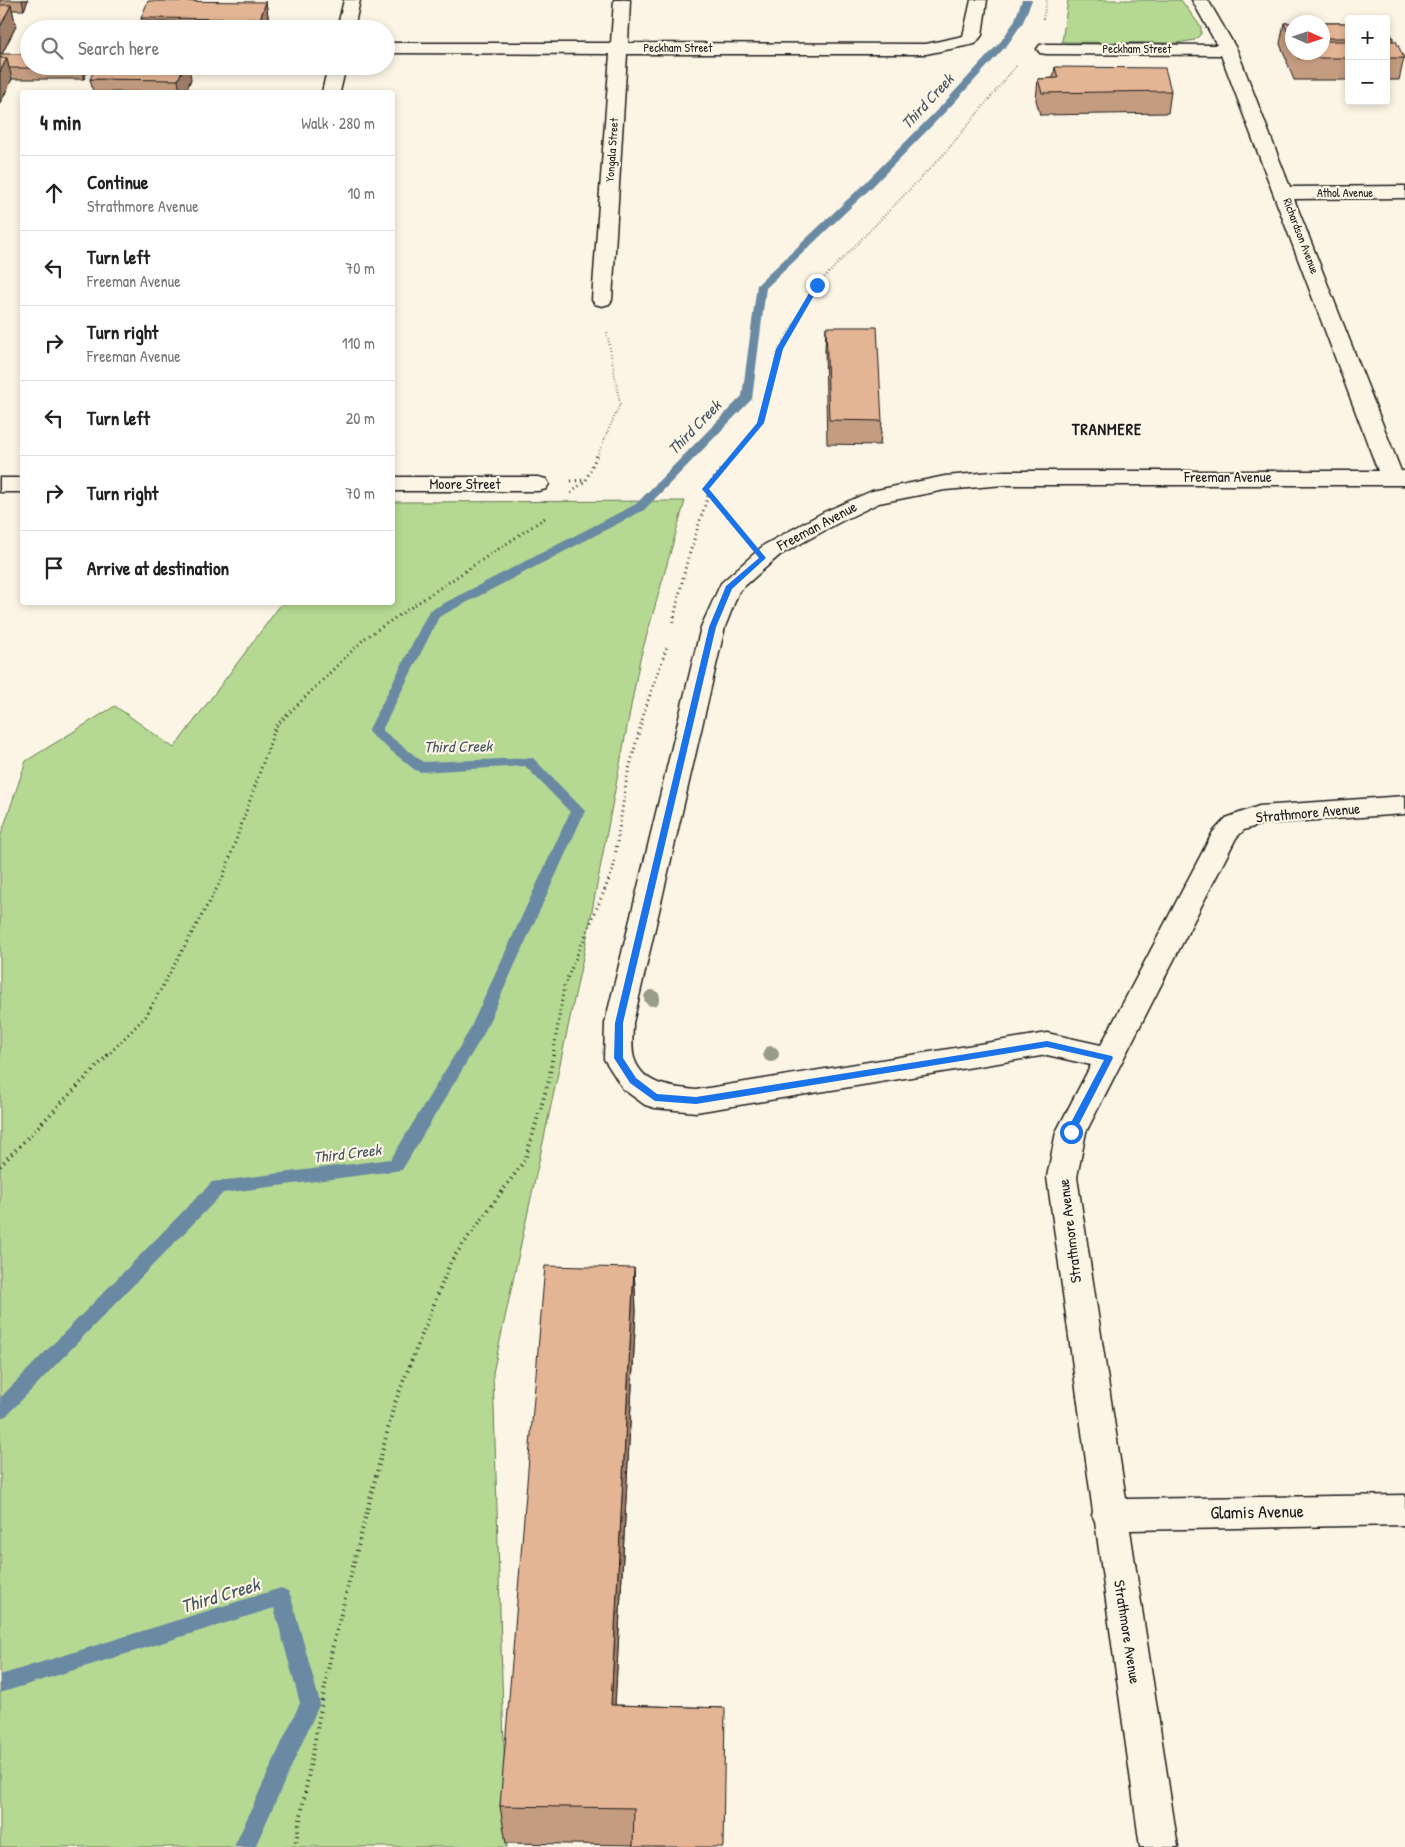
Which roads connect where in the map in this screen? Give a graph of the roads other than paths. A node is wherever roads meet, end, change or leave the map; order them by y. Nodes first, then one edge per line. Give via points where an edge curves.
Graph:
1 (352, 0) edge
2 (622, 0) edge
3 (979, 0) edge
4 (1200, 0) edge
5 (347, 20) edge
6 (395, 48) edge
7 (620, 48) junction
8 (1046, 49) dead end
9 (1228, 50) junction
10 (335, 75) edge
11 (331, 90) edge
12 (1405, 192) edge
13 (1284, 193) junction
14 (602, 300) road end
15 (1398, 478) edge
16 (395, 484) edge
17 (538, 484) dead end
18 (0, 485) edge
19 (20, 485) edge
20 (1405, 806) edge
21 (1109, 1058) junction
22 (1405, 1510) edge
23 (1109, 1515) junction
24 (1159, 1847) edge

1 - 5 street
2 - 7 street, Yongala Street
3 - 7 street, Peckham Street via 973,35 969,40 926,49
4 - 9 street, Richardson Avenue
6 - 7 street, Peckham Street
7 - 14 street, Yongala Street
8 - 9 street, Peckham Street
9 - 13 street, Richardson Avenue
10 - 11 street
12 - 13 street, Athol Avenue
13 - 15 street, Richardson Avenue
15 - 21 street, Freeman Avenue via 1014,478 944,483 872,498 772,550 729,588 713,627 619,1023 619,1058 633,1080 655,1097 696,1101 1047,1044
16 - 17 street, Moore Street
18 - 19 street
20 - 21 street, Strathmore Avenue via 1259,815 1235,824 1220,841
21 - 23 street, Strathmore Avenue via 1071,1132 1062,1177
22 - 23 street, Glamis Avenue
23 - 24 street, Strathmore Avenue

